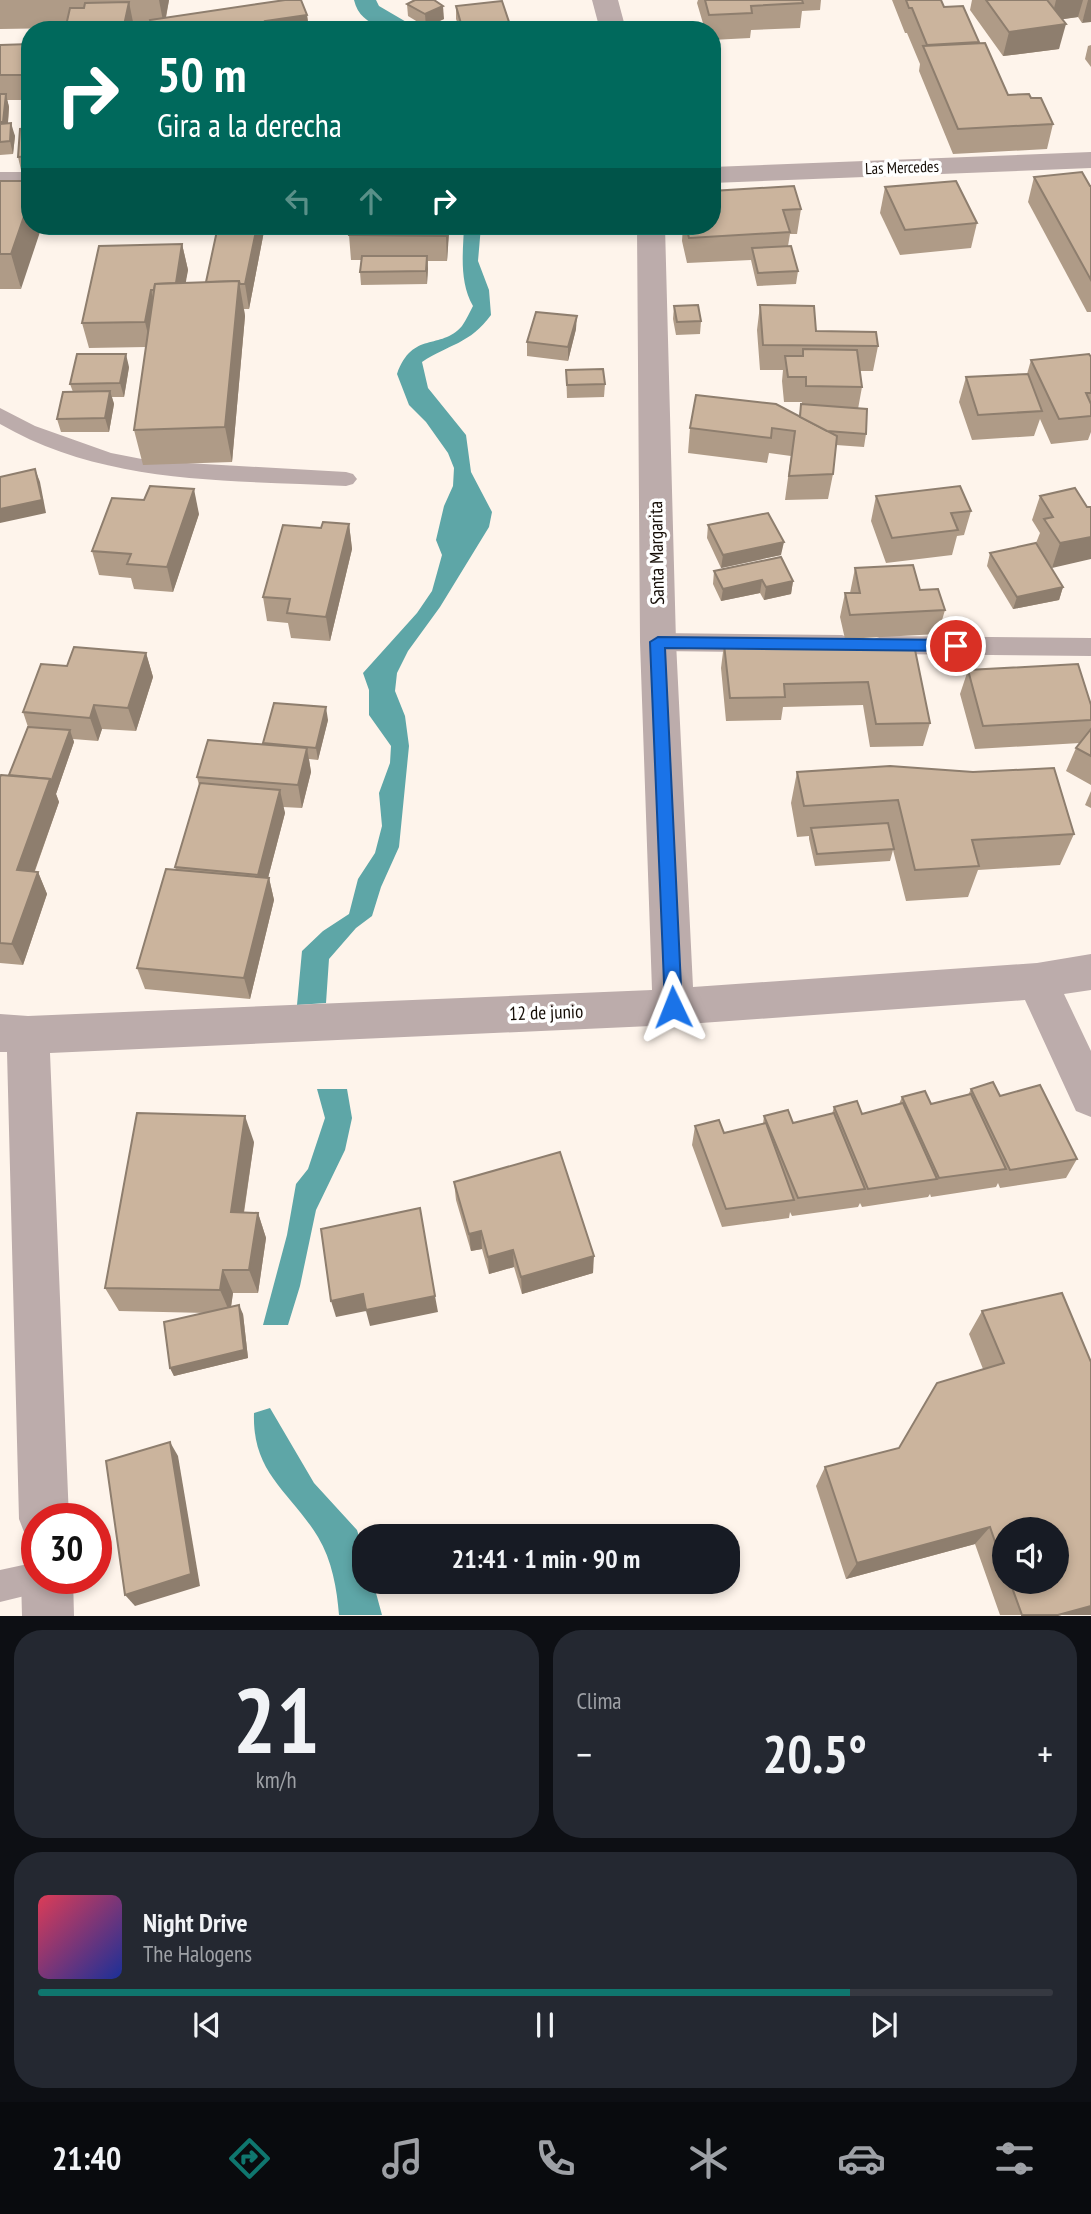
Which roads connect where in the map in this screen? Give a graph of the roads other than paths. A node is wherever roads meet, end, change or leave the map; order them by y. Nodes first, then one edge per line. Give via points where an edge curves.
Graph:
1 (605, 0) edge
2 (611, 21) edge
3 (1091, 160) edge
4 (721, 175) edge
5 (0, 180) edge
6 (21, 180) edge
7 (651, 235) edge
8 (0, 415) edge
9 (346, 479) dead end
10 (658, 642) junction
11 (1091, 647) edge
12 (1091, 972) edge
13 (1037, 981) junction
14 (673, 1007) junction
15 (14, 1034) edge
16 (1091, 1097) edge
17 (43, 1503) edge
18 (21, 1581) edge
19 (0, 1586) edge
20 (47, 1594) edge
21 (48, 1615) edge

1 - 2 street
3 - 4 street, Las Mercedes
5 - 6 street
7 - 10 street, Santa Margarita
8 - 9 lane via 28,431 108,460 152,468
10 - 11 lane
10 - 14 street, Santa Margarita
12 - 13 street, 12 de junio
13 - 14 street, 12 de junio
13 - 16 street
14 - 15 street, 12 de junio
15 - 17 street
18 - 19 lane
20 - 21 street

